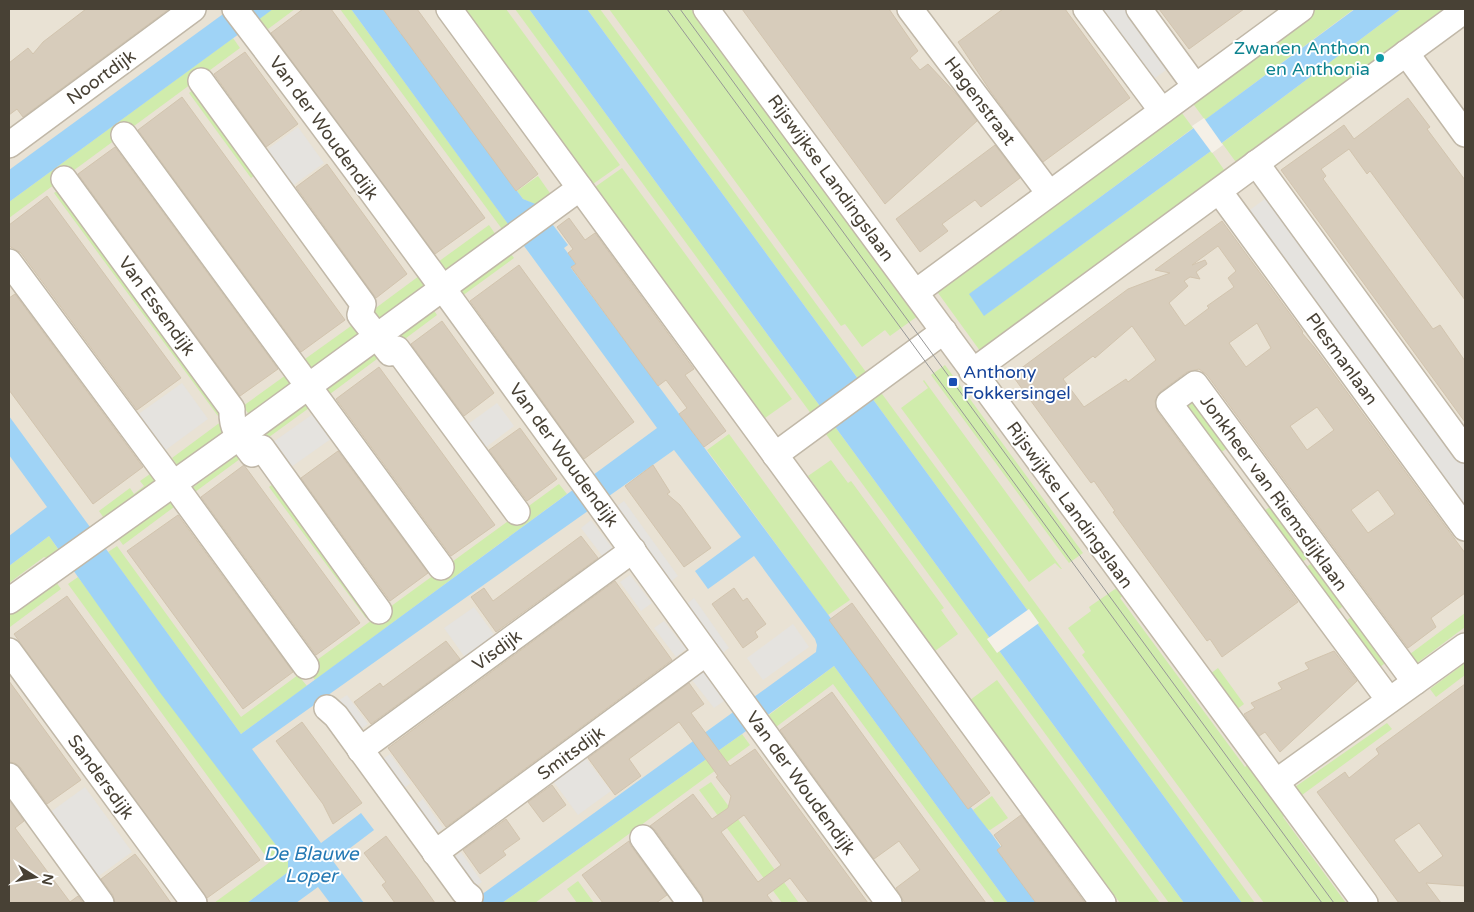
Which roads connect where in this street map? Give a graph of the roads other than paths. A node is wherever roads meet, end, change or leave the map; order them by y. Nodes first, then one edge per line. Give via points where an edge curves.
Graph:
1 (193, 9) edge
2 (449, 9) edge
3 (706, 9) edge
4 (910, 9) edge
5 (1086, 9) edge
6 (1139, 9) edge
7 (1301, 9) edge
8 (1465, 10) edge
9 (241, 18) edge
10 (1406, 53) junction
11 (200, 81) dead end
12 (1196, 86) junction
13 (1162, 111) junction
14 (1465, 134) edge
15 (124, 135) dead end
16 (9, 145) edge
17 (1256, 163) junction
18 (64, 179) dead end
19 (580, 188) junction
20 (1219, 191) junction
21 (1049, 193) junction
22 (9, 262) edge
23 (442, 288) junction
24 (916, 292) junction
25 (944, 331) junction
26 (376, 336) junction
27 (972, 372) junction
28 (308, 386) junction
29 (239, 437) junction
30 (1465, 450) edge
31 (775, 455) junction
32 (173, 482) junction
33 (517, 512) dead end
34 (1465, 528) edge
35 (633, 550) junction
36 (441, 567) dead end
37 (9, 601) edge
38 (379, 612) dead end
39 (1465, 646) edge
40 (9, 651) edge
41 (706, 653) junction
42 (306, 666) dead end
43 (1415, 682) junction
44 (1389, 700) junction
45 (327, 708) dead end
46 (360, 750) junction
47 (9, 776) edge
48 (1276, 782) junction
49 (643, 838) dead end
50 (435, 853) junction
51 (470, 897) dead end
52 (101, 903) edge
53 (194, 903) edge
54 (690, 903) edge
55 (889, 903) edge
56 (1103, 903) edge
57 (1365, 903) edge

1 - 16 street, Noortdijk
2 - 19 street
3 - 24 street, Rijswijkse Landingslaan
4 - 21 street, Hagenstraat
5 - 13 street
6 - 12 street
7 - 12 street
8 - 10 street
9 - 23 street, Van der Woudendijk
10 - 14 street
10 - 17 street
11 - 26 street via 363,304 360,315
12 - 13 street
13 - 21 street
15 - 28 street
17 - 20 street
17 - 30 street
18 - 29 street, Van Essendijk via 232,409 232,422
19 - 23 street
19 - 31 street
20 - 27 street
20 - 34 street, Plesmanlaan
21 - 24 street
22 - 32 street
23 - 26 street
23 - 35 street, Van der Woudendijk
24 - 25 street, Rijswijkse Landingslaan
25 - 27 street, Rijswijkse Landingslaan
25 - 31 street
26 - 28 street
26 - 33 street via 390,353 397,349
27 - 48 street, Rijswijkse Landingslaan
28 - 29 street
28 - 36 street
29 - 32 street
29 - 38 street via 252,454 262,448
31 - 56 street
32 - 37 street
32 - 42 street
35 - 41 street, Van der Woudendijk
35 - 46 street, Visdijk
39 - 43 street
40 - 53 street, Sandersdijk
41 - 50 street, Smitsdijk
41 - 55 street, Van der Woudendijk
43 - 44 street
43 - 44 street, Jonkheer van Riemsdijklaan via 1195,384 1169,403
44 - 48 street
45 - 46 street
46 - 50 street
47 - 52 street
48 - 57 street, Rijswijkse Landingslaan
49 - 54 street
50 - 51 street

